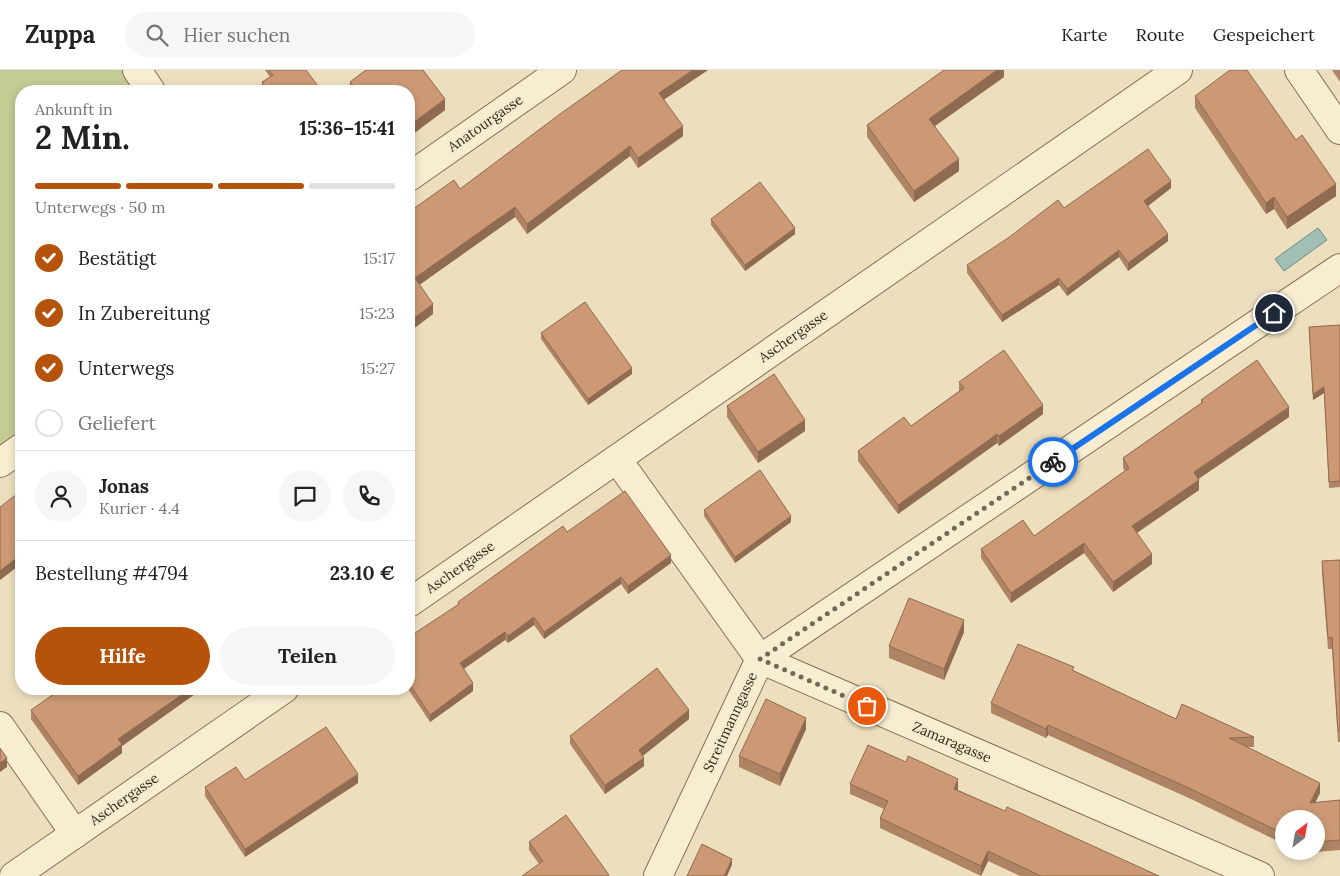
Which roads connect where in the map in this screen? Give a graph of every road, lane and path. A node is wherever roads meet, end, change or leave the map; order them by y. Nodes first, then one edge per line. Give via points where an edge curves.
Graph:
1 (137, 70) edge
2 (562, 70) edge
3 (1178, 70) edge
4 (1299, 70) edge
5 (147, 85) edge
6 (1340, 130) edge
7 (415, 173) edge
8 (1340, 268) edge
9 (15, 452) edge
10 (617, 458) junction
11 (0, 463) edge
12 (415, 599) edge
13 (760, 659) junction
14 (275, 695) edge
15 (0, 726) edge
16 (75, 834) junction
17 (14, 876) edge
18 (658, 876) edge
19 (1260, 876) edge

1 - 5 street
2 - 7 street, Anatourgasse
3 - 10 street, Aschergasse
4 - 6 street
8 - 13 street, Streitmanngasse
9 - 11 street
10 - 12 street, Aschergasse
10 - 13 street
13 - 18 street, Streitmanngasse
13 - 19 street, Zamaragasse
14 - 16 street, Aschergasse
15 - 16 street
16 - 17 street, Aschergasse

